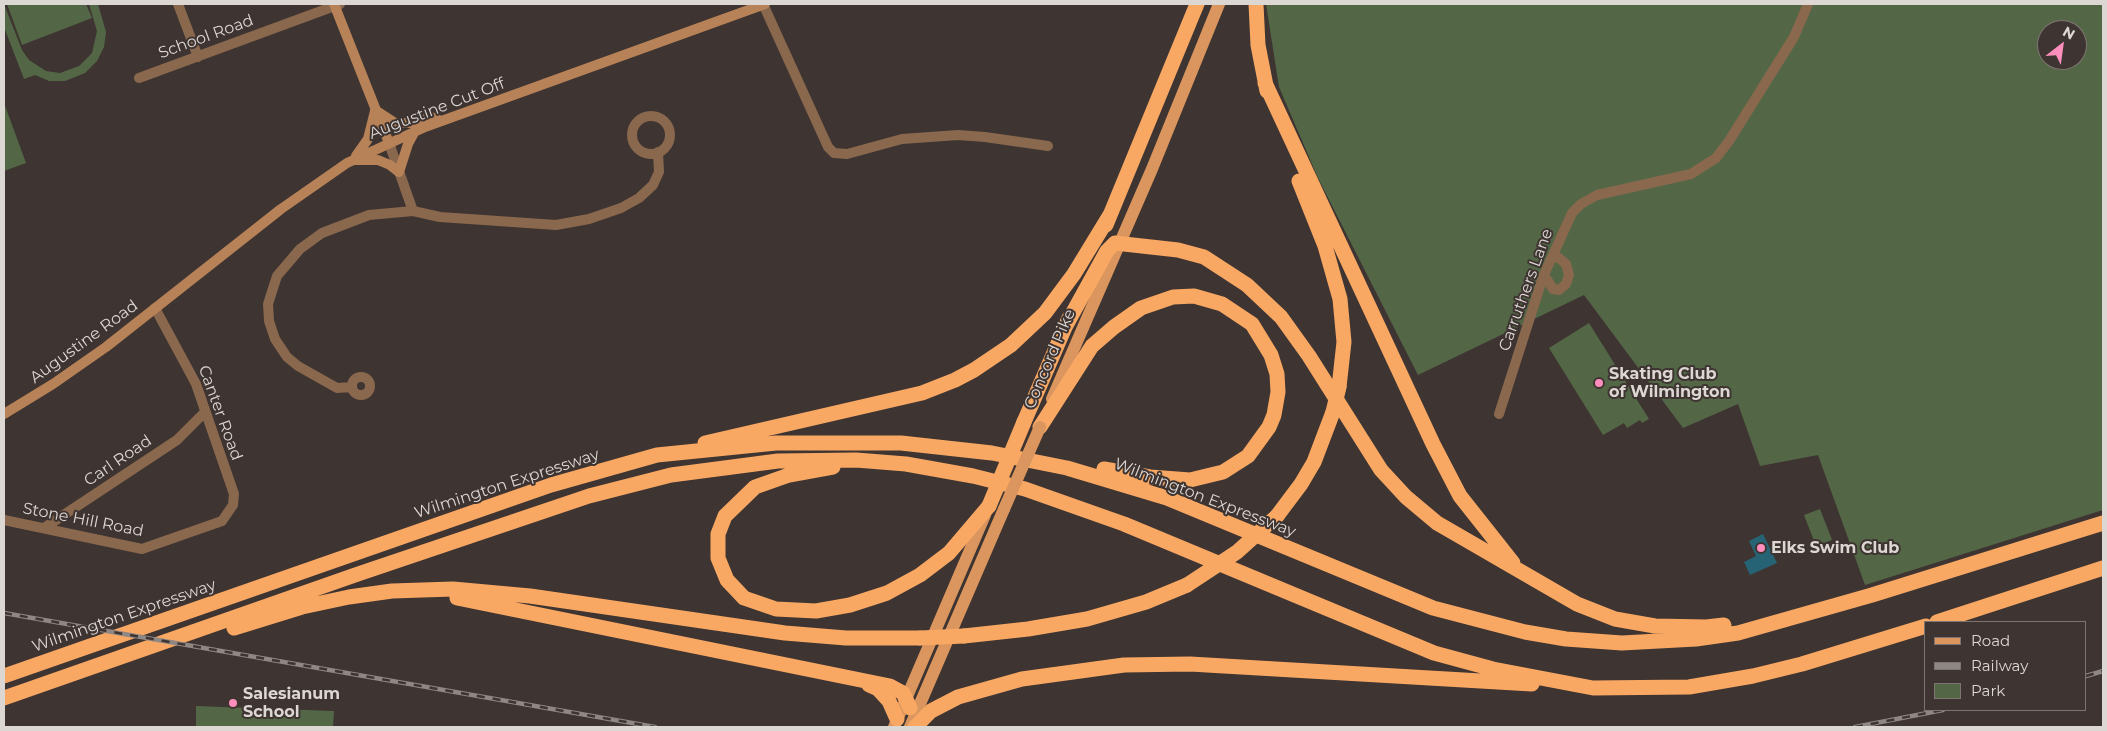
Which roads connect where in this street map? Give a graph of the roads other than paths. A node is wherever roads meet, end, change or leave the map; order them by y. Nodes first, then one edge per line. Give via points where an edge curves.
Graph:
1 (178, 4) edge
2 (336, 4) edge
3 (764, 4) edge
4 (1197, 4) edge
5 (1219, 4) edge
6 (1256, 4) edge
7 (1808, 4) edge
8 (198, 57) junction
9 (140, 78) dead end
10 (1265, 83) junction
11 (375, 110) junction
12 (441, 122) junction
13 (415, 131) junction
14 (389, 143) junction
15 (1048, 146) dead end
16 (658, 152) dead end
17 (351, 161) junction
18 (399, 172) junction
19 (413, 211) junction
20 (1110, 215) junction
21 (1120, 242) junction
22 (1552, 257) junction
23 (1544, 275) junction
24 (155, 308) junction
25 (1065, 327) junction
26 (352, 387) dead end
27 (204, 413) junction
28 (4, 414) edge
29 (1499, 414) dead end
30 (1040, 426) junction
31 (932, 446) junction
32 (657, 456) junction
33 (973, 476) junction
34 (233, 504) joint
35 (989, 506) junction
36 (4, 520) edge
37 (2103, 523) edge
38 (44, 528) junction
39 (2103, 568) edge
40 (1522, 574) junction
41 (361, 595) junction
42 (1872, 595) junction
43 (1940, 621) edge
44 (1924, 627) edge
45 (4, 676) edge
46 (846, 677) junction
47 (1593, 688) junction
48 (4, 698) edge
49 (908, 703) junction
50 (4, 707) edge
51 (901, 725) edge
52 (915, 727) edge

1 - 8 street
2 - 8 street, School Road
2 - 11 street
3 - 12 street, Augustine Cut Off
3 - 15 street via 828,147 834,153 847,154 902,139 949,136 985,137
4 - 20 highway, Concord Pike
5 - 21 main road, Concord Pike
6 - 10 highway via 1258,45
7 - 22 street, Carruthers Lane via 1794,37 1716,158 1691,174 1606,192 1586,200 1572,213
8 - 9 street, School Road
10 - 40 highway via 1451,479 1460,496
10 - 41 highway, bridge via 1280,134 1325,246 1340,299 1344,342 1333,412 1314,462 1277,516 1216,568 1146,602 1087,619 1028,629 920,638 846,638 785,633 483,591 423,590
11 - 12 street via 395,123 416,123 431,117
11 - 14 street
11 - 17 street via 368,139
12 - 13 street, Augustine Cut Off
13 - 14 street, Augustine Cut Off
13 - 18 street
14 - 17 street, Augustine Cut Off
14 - 18 street
16 - 19 street via 659,172 653,185 621,208 589,219 556,225 440,217
17 - 18 street via 378,160
17 - 24 street, Augustine Cut Off via 280,208
18 - 19 street
19 - 26 street via 369,215 322,232 289,260 278,276 268,304 275,339 287,357 337,388
20 - 25 highway, Concord Pike
20 - 32 highway via 1074,274 1045,313 992,359 955,380 904,398
21 - 25 highway via 1107,251
21 - 30 main road, Concord Pike
21 - 40 highway via 1204,257 1259,294 1292,331 1381,470 1406,498 1437,523
22 - 23 street, Carruthers Lane
22 - 23 street via 1566,264 1569,275 1566,284 1559,290 1552,289
23 - 29 street, Carruthers Lane
24 - 27 street, Canter Road via 196,384
24 - 28 street, Augustine Road via 106,347
25 - 35 highway, Concord Pike, bridge
27 - 34 street, Canter Road via 234,494
27 - 38 street, Carl Road via 177,440
30 - 31 highway via 1092,346 1133,312 1162,300 1194,296 1232,309 1260,334 1275,365 1278,383 1276,404 1263,438 1239,463 1202,479 1171,480 1038,454
30 - 51 main road, Concord Pike, bridge
31 - 32 highway, Wilmington Expressway via 808,441
31 - 42 highway, Wilmington Expressway via 992,452 1138,488 1433,608 1566,639 1622,643 1738,633
32 - 45 highway, Wilmington Expressway via 551,484
33 - 35 highway via 837,467 770,481 755,487 725,516 717,546 722,571 744,598 763,606 816,611 850,605 887,593 934,565 954,548
33 - 47 highway via 1098,513 1434,653
33 - 48 highway via 906,464 809,460 728,466 654,479 540,512
34 - 38 street, Stone Hill Road via 222,521 142,549
35 - 49 main road, Concord Pike
36 - 38 street, Stone Hill Road
37 - 42 highway, Wilmington Expressway
39 - 43 highway
40 - 42 highway via 1577,604 1615,619 1655,626 1706,627 1741,622 1839,598
41 - 46 highway via 443,596 477,601
41 - 50 highway via 287,611
44 - 47 highway via 1753,676 1689,687
46 - 49 highway via 890,686 902,693
46 - 51 highway via 878,689 889,701
47 - 52 highway via 1190,664 1124,665 1022,679 958,697 931,711
49 - 51 main road, Concord Pike

